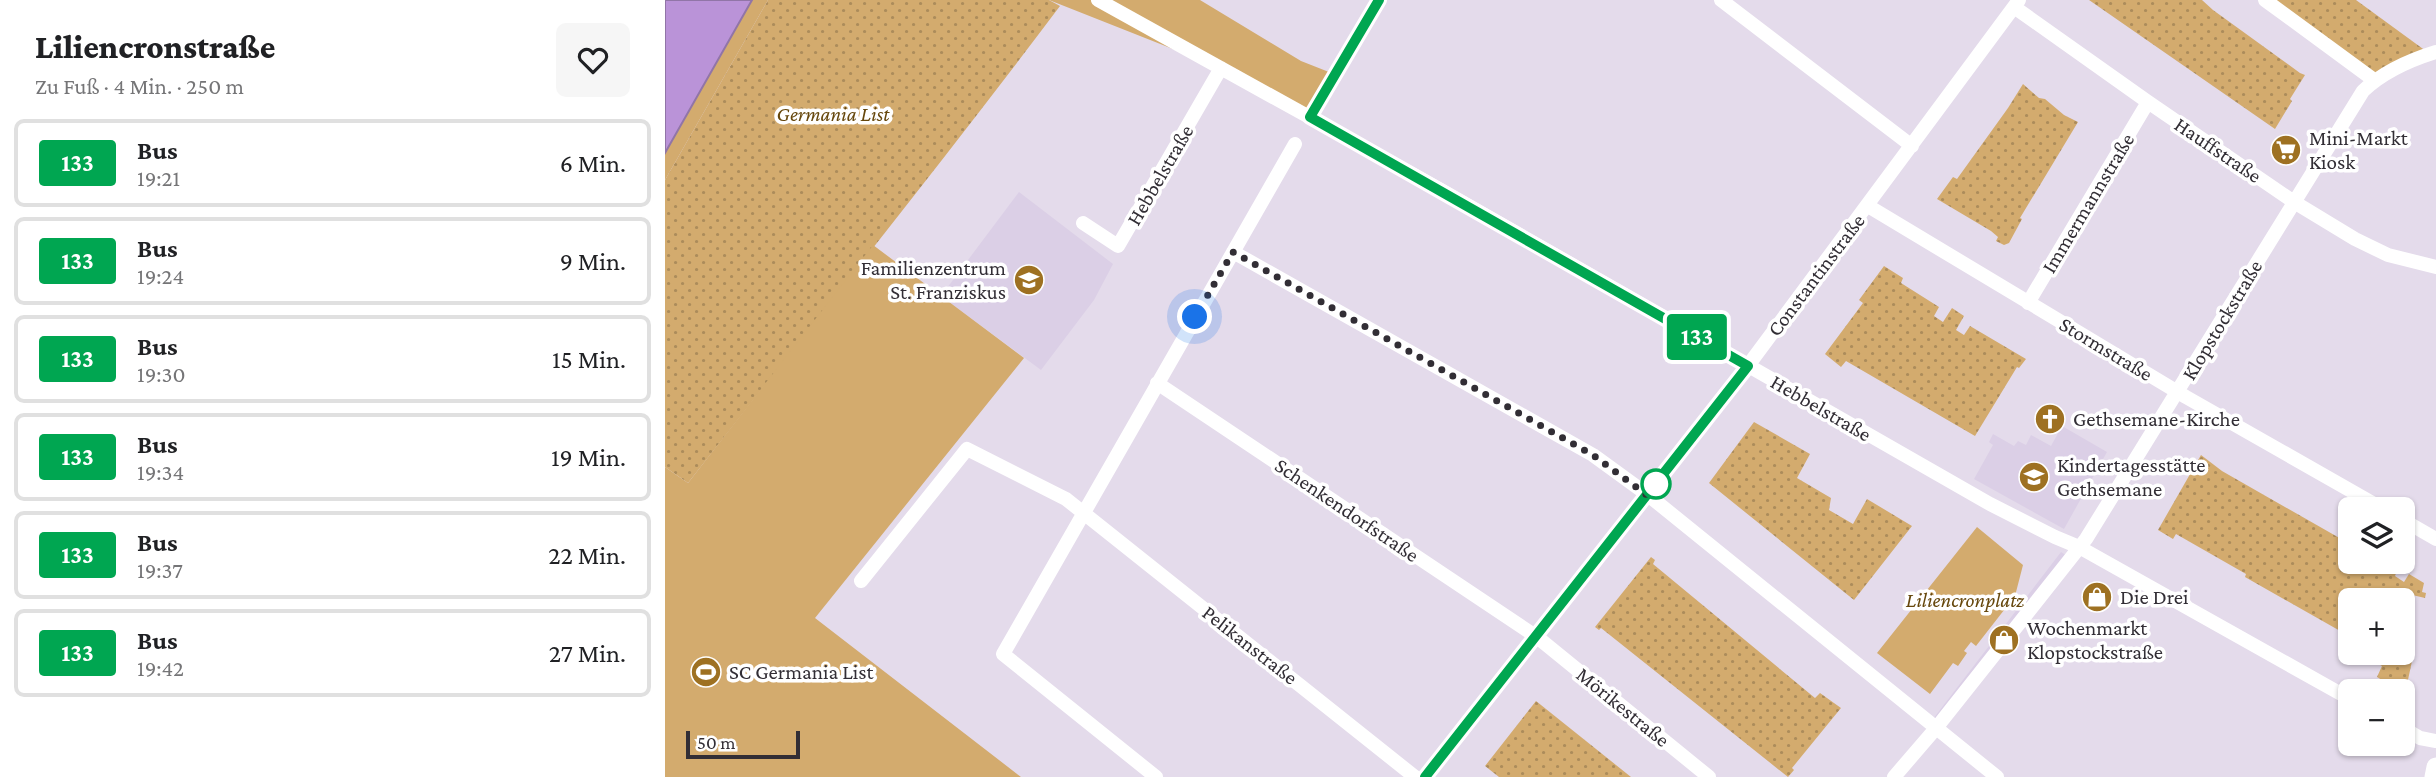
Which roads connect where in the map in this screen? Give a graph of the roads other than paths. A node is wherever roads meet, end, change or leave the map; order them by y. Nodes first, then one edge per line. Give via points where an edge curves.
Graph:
1 (1098, 0) edge
2 (1379, 0) edge
3 (1721, 0) edge
4 (2265, 0) edge
5 (2016, 3) edge
6 (2436, 52) edge
7 (1221, 68) junction
8 (2374, 80) junction
9 (2148, 103) junction
10 (1310, 117) junction
11 (1295, 144) dead end
12 (1912, 146) junction
13 (2294, 202) junction
14 (1868, 206) junction
15 (1083, 223) dead end
16 (1233, 252) junction
17 (2436, 267) edge
18 (2028, 303) junction
19 (1748, 366) junction
20 (1157, 383) junction
21 (2178, 392) junction
22 (1647, 495) junction
23 (2362, 497) edge
24 (1084, 514) junction
25 (2415, 527) edge
26 (2436, 539) edge
27 (2079, 547) junction
28 (861, 581) dead end
29 (1537, 637) junction
30 (2338, 692) edge
31 (1937, 727) junction
32 (2415, 735) edge
33 (2436, 741) edge
34 (2436, 767) edge
35 (1156, 777) edge
36 (1415, 777) edge
37 (1425, 777) edge
38 (1709, 777) edge
39 (1894, 777) edge
40 (1997, 777) edge
41 (2434, 777) edge

1 - 7 street, Hebbelstraße
2 - 10 street
3 - 12 street
4 - 8 street
5 - 9 street, Hauffstraße
5 - 12 street, Constantinstraße
6 - 8 street, Klopstockstraße
7 - 10 street, Hebbelstraße
7 - 15 street, Hebbelstraße via 1118,246
8 - 13 street, Klopstockstraße
9 - 13 street, Hauffstraße
9 - 18 street, Immermannstraße
10 - 19 street, Hebbelstraße
11 - 16 street
12 - 14 street, Constantinstraße
13 - 17 street, Hauffstraße via 2388,256
13 - 21 street, Klopstockstraße
14 - 18 street, Stormstraße
14 - 19 street, Constantinstraße
16 - 20 street
16 - 22 street via 1593,455
18 - 21 street, Stormstraße
19 - 22 street, Constantinstraße
19 - 27 street, Hebbelstraße via 1990,504
20 - 24 street
20 - 29 street, Schenkendorfstraße
21 - 23 street, Stormstraße
21 - 27 street, Klopstockstraße
22 - 29 street, Constantinstraße
22 - 31 street
24 - 28 street, Pelikanstraße via 1066,499 967,449
24 - 35 street via 1003,654
24 - 36 street, Pelikanstraße
25 - 26 street
27 - 30 street, Hebbelstraße
27 - 31 street, Klopstockstraße
29 - 37 street, Constantinstraße
29 - 38 street, Mörikestraße
31 - 39 street, Klopstockstraße
31 - 40 street
32 - 33 street
34 - 41 main road

